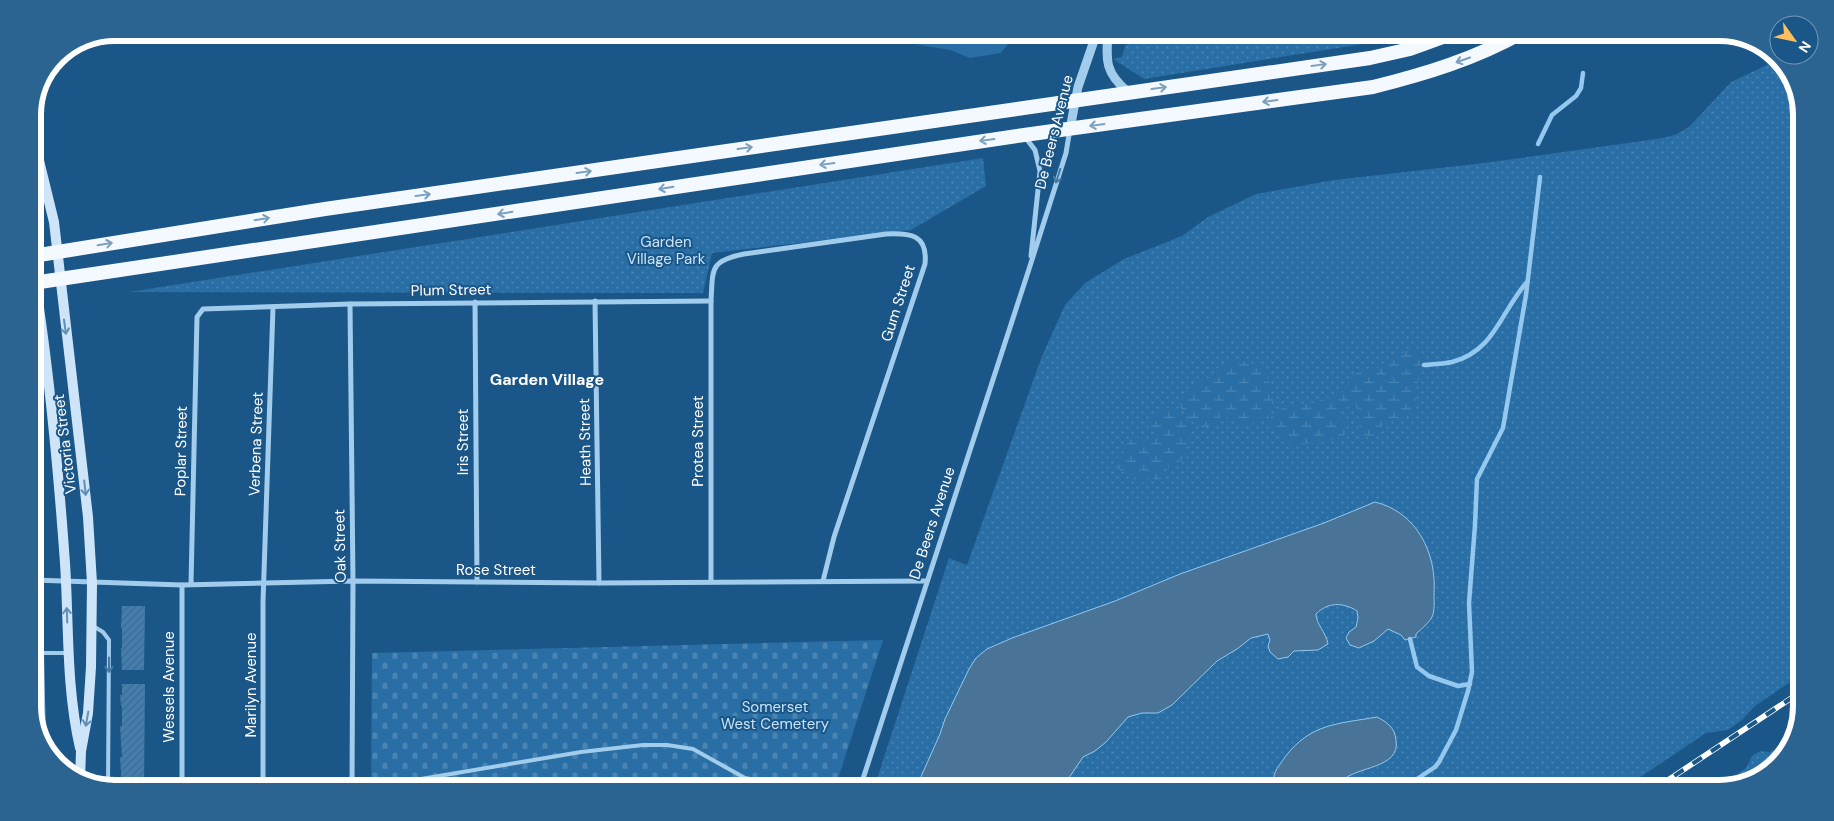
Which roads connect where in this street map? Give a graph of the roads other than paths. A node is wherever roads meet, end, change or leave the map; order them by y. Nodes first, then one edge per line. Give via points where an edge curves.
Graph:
1 (1094, 41) edge
2 (1108, 41) edge
3 (1432, 41) edge
4 (1507, 41) edge
5 (1128, 92) junction
6 (1076, 100) junction
7 (1070, 128) junction
8 (1024, 135) junction
9 (41, 169) edge
10 (57, 252) junction
11 (41, 255) edge
12 (1030, 266) junction
13 (41, 278) edge
14 (60, 279) junction
15 (595, 301) junction
16 (711, 301) junction
17 (475, 302) junction
18 (350, 304) junction
19 (274, 307) junction
20 (197, 317) joint
21 (41, 325) edge
22 (41, 580) edge
23 (66, 581) junction
24 (353, 581) junction
25 (823, 581) junction
26 (927, 581) junction
27 (264, 582) junction
28 (477, 582) junction
29 (711, 582) junction
30 (92, 583) junction
31 (599, 583) junction
32 (182, 584) junction
33 (191, 584) junction
34 (91, 624) junction
35 (42, 653) joint
36 (68, 653) junction
37 (44, 723) edge
38 (81, 750) junction
39 (78, 770) edge
40 (108, 779) edge
41 (182, 780) edge
42 (263, 780) edge
43 (352, 780) edge
44 (415, 780) edge
45 (754, 780) edge
46 (863, 780) edge

1 - 6 street, De Beers Avenue
2 - 5 street via 1109,69 1116,82
5 -> 3 highway via 1370,58
4 -> 7 highway via 1421,75 1373,87
5 - 6 highway
6 - 7 street, De Beers Avenue
10 -> 6 highway via 325,209
7 - 8 highway
7 -> 12 street, De Beers Avenue via 1066,153
8 - 12 street, De Beers Avenue via 1032,144 1039,162
8 -> 14 highway
9 - 10 main road, Victoria Street via 54,222
10 - 11 highway
10 - 14 main road, Victoria Street
12 - 26 street, De Beers Avenue
13 - 14 highway
14 -> 30 main road, Victoria Street via 80,438
15 - 16 street, Plum Street
15 - 17 street, Plum Street
15 - 31 street, Heath Street
16 - 25 street, Gum Street via 713,270 727,257 886,234 907,233 923,246 925,264 834,537
16 - 29 street, Protea Street
17 - 18 street, Plum Street
17 - 28 street, Iris Street
18 - 19 street, Plum Street
18 - 24 street, Oak Street
19 - 20 street, Plum Street via 212,307 203,309
19 - 27 street, Verbena Street
20 - 33 street, Poplar Street
21 - 23 main road, Victoria Street via 60,488
22 - 23 street, Rose Street
23 - 30 street, Rose Street
36 -> 23 main road, Victoria Street
24 - 27 street, Rose Street
24 - 28 street, Rose Street
24 - 43 street, Oak Street
25 - 26 street, Rose Street
25 - 29 street, Rose Street
26 - 46 street, De Beers Avenue
27 - 33 street, Rose Street
27 - 42 street, Marilyn Avenue
28 - 31 street, Rose Street
29 - 31 street, Rose Street
30 - 32 street, Rose Street
30 - 34 main road, Victoria Street
32 - 33 street, Rose Street
32 - 41 street, Wessels Avenue
34 -> 38 main road, Victoria Street via 88,712
34 -> 40 lane via 109,640
35 - 36 lane
35 - 37 lane
36 - 38 main road, Victoria Street via 72,712
38 - 39 main road, Victoria Street
44 - 45 lane via 643,745 693,749

